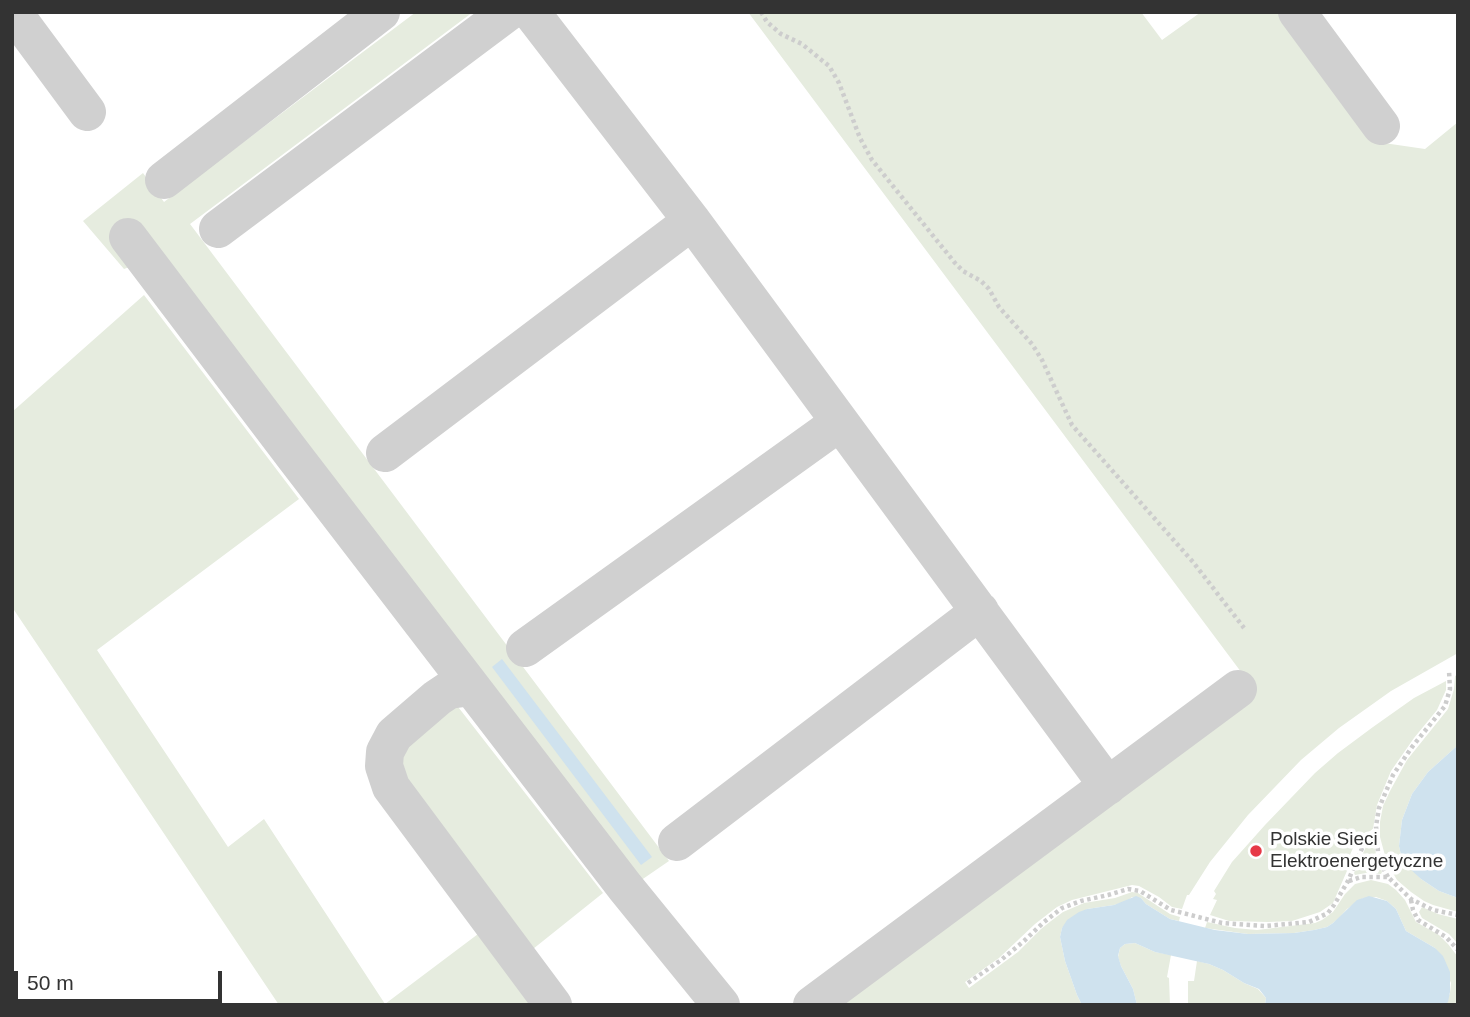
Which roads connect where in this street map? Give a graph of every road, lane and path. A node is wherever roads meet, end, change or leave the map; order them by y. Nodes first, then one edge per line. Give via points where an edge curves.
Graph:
1 (13, 12) edge
2 (381, 12) edge
3 (508, 12) edge
4 (531, 12) edge
5 (761, 12) edge
6 (1297, 12) edge
7 (87, 112) dead end
8 (1381, 126) dead end
9 (164, 180) dead end
10 (692, 221) junction
11 (218, 229) dead end
12 (128, 237) dead end
13 (840, 422) junction
14 (385, 453) dead end
15 (980, 611) junction
16 (1244, 628) dead end
17 (525, 648) dead end
18 (1449, 671) dead end
19 (471, 687) junction
20 (1238, 689) dead end
21 (1108, 786) junction
22 (1377, 835) junction
23 (677, 842) dead end
24 (1388, 877) junction
25 (1348, 881) junction
26 (1411, 899) junction
27 (1458, 915) edge
28 (1458, 950) edge
29 (968, 983) dead end
30 (554, 1005) edge
31 (720, 1005) edge
32 (812, 1005) edge

1 - 7 lane
2 - 9 lane
3 - 11 lane
4 - 10 lane
5 - 16 path via 781,34 829,66 872,160 955,263 989,289 1042,360 1072,425 1193,562
6 - 8 lane
10 - 13 lane
10 - 14 lane
12 - 19 lane
13 - 15 lane
13 - 17 lane
15 - 21 lane
15 - 23 lane
18 - 22 path via 1445,706 1393,775 1379,808
19 - 30 lane via 450,690 413,717 394,735 384,766 391,787
19 - 31 lane
20 - 21 lane
21 - 32 lane
22 - 24 path
22 - 25 path via 1366,839
24 - 25 path
24 - 26 path
25 - 29 path via 1321,917 1265,926 1181,914 1135,888 1088,899 1062,908
26 - 27 path
26 - 28 path via 1418,920

